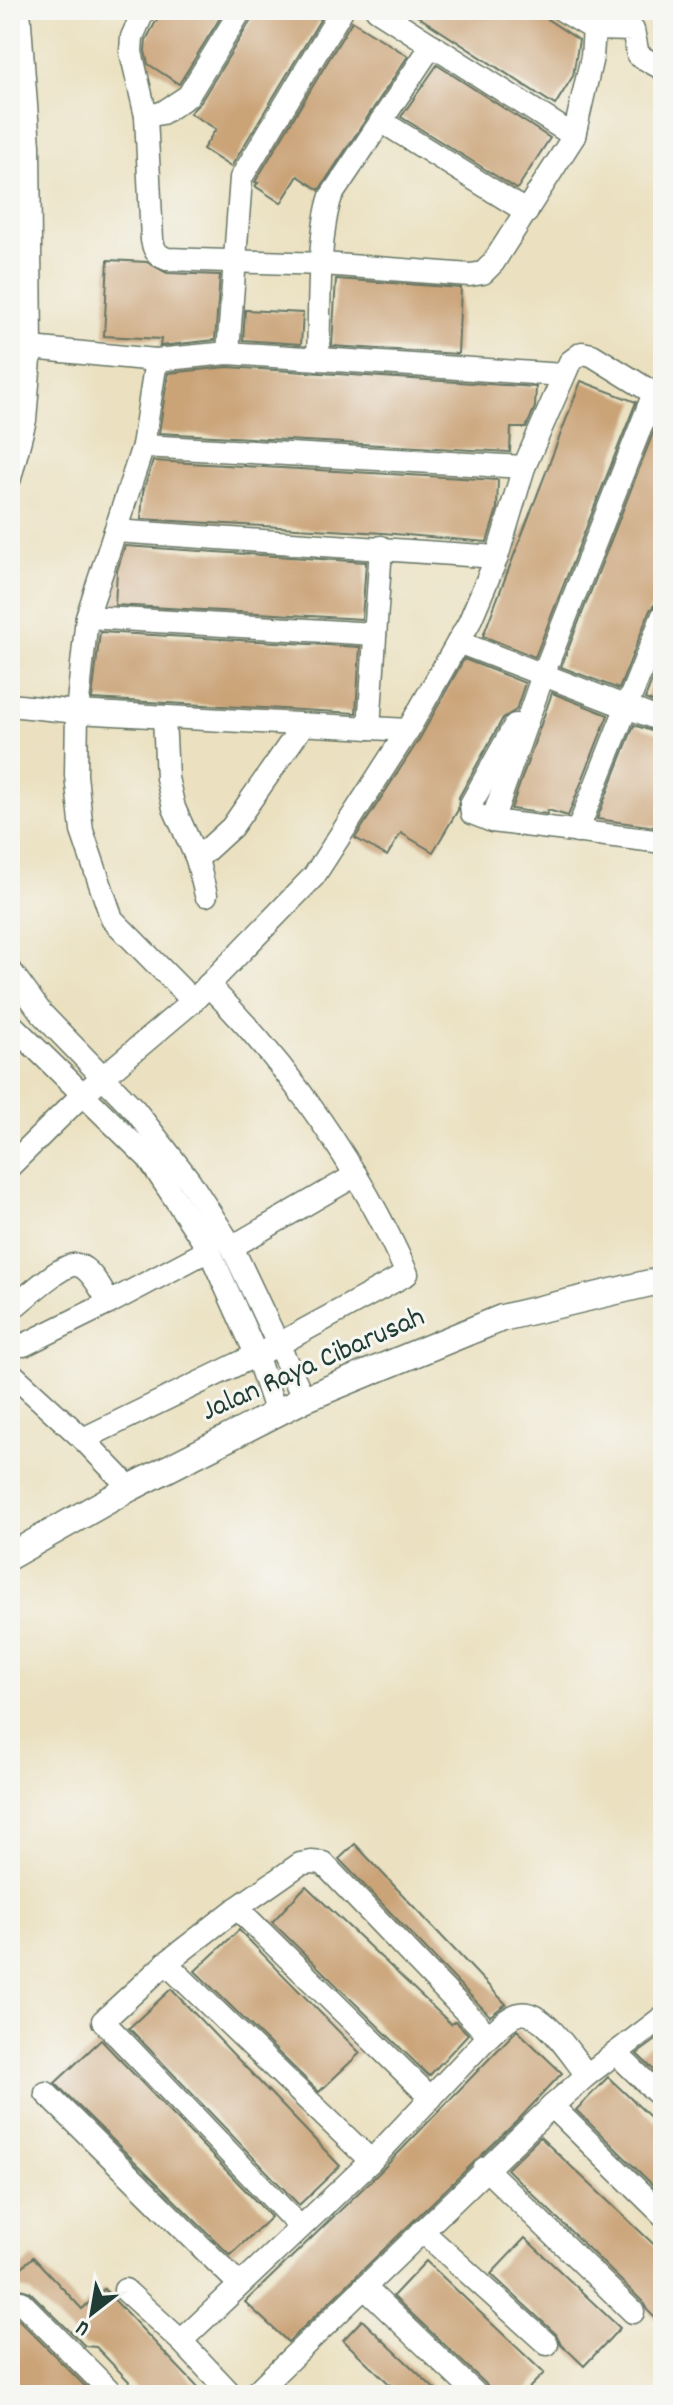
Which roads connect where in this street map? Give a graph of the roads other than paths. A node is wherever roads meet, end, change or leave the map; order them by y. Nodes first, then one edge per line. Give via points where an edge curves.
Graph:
1 (19, 10) edge
2 (144, 10) edge
3 (241, 10) edge
4 (342, 10) edge
5 (377, 10) edge
6 (580, 17) edge
7 (432, 45) junction
8 (663, 69) edge
9 (146, 116) junction
10 (381, 121) junction
11 (574, 136) junction
12 (527, 212) junction
13 (236, 261) junction
14 (323, 264) junction
15 (20, 346) edge
16 (228, 353) junction
17 (318, 359) junction
18 (156, 360) junction
19 (564, 375) junction
20 (658, 396) edge
21 (143, 446) junction
22 (524, 467) junction
23 (10, 478) edge
24 (115, 531) junction
25 (381, 547) junction
26 (497, 557) junction
27 (663, 615) edge
28 (87, 617) junction
29 (375, 634) junction
30 (458, 642) junction
31 (543, 675) junction
32 (10, 705) edge
33 (627, 707) junction
34 (77, 712) junction
35 (164, 717) junction
36 (663, 721) edge
37 (303, 725) junction
38 (369, 728) junction
39 (408, 730) junction
40 (577, 832) junction
41 (663, 842) edge
42 (197, 859) junction
43 (206, 895) dead end
44 (10, 970) edge
45 (201, 993) junction
46 (10, 1023) edge
47 (103, 1077) junction
48 (84, 1093) junction
49 (10, 1166) edge
50 (356, 1175) junction
51 (232, 1247) junction
52 (209, 1250) junction
53 (663, 1280) edge
54 (109, 1303) junction
55 (10, 1310) edge
56 (10, 1343) edge
57 (277, 1345) junction
58 (256, 1354) junction
59 (10, 1372) edge
60 (304, 1399) junction
61 (276, 1413) junction
62 (83, 1439) junction
63 (130, 1488) junction
64 (10, 1556) edge
65 (237, 1908) junction
66 (166, 1963) junction
67 (663, 2017) edge
68 (489, 2036) junction
69 (616, 2053) junction
70 (587, 2075) junction
71 (46, 2093) dead end
72 (431, 2098) junction
73 (663, 2099) edge
74 (552, 2106) junction
75 (371, 2161) junction
76 (485, 2168) junction
77 (663, 2215) edge
78 (300, 2227) junction
79 (422, 2231) junction
80 (239, 2284) junction
81 (364, 2287) junction
82 (125, 2290) dead end
83 (21, 2302) dead end
84 (633, 2312) dead end
85 (181, 2341) junction
86 (547, 2344) dead end
87 (114, 2395) edge
88 (232, 2395) edge
89 (253, 2395) edge
90 (477, 2395) edge

1 - 15 street via 29,146
2 - 9 street via 131,52
3 - 9 street via 188,96 162,113
4 - 13 street via 245,168
5 - 7 street
6 - 8 street via 633,30 638,55
6 - 11 street via 592,57
7 - 10 street
7 - 11 street
9 - 13 street via 154,250 167,259
10 - 12 street
10 - 14 street via 331,196
11 - 12 street
12 - 14 street via 483,273
13 - 14 street
13 - 16 street
14 - 17 street
15 - 18 street
15 - 23 street via 25,420
16 - 17 street
16 - 18 street
17 - 19 street
18 - 21 street
19 - 20 street via 575,357 592,355
19 - 22 street
20 - 31 street
21 - 22 street
21 - 24 street
22 - 26 street
24 - 25 street
24 - 28 street
25 - 26 street
25 - 29 street
26 - 30 street
27 - 33 street
28 - 29 street
28 - 34 street
29 - 38 street
30 - 31 street
30 - 39 street
31 - 33 street
31 - 40 street via 470,808 477,817 492,821
32 - 34 street
33 - 36 street
33 - 40 street
34 - 35 street
34 - 45 street via 82,831 112,919
35 - 37 street
35 - 42 street via 167,778
37 - 38 street
37 - 42 street via 232,827
38 - 39 street
39 - 45 street via 314,876
40 - 41 street
42 - 43 street
44 - 47 street via 42,1014
45 - 47 street
45 - 50 street via 243,1020
46 - 48 street
47 - 48 street
47 - 51 street via 189,1180
48 - 49 street
48 - 52 street via 148,1158
50 - 51 street
50 - 57 street via 407,1274
51 - 57 street
52 - 54 street
52 - 58 street
53 - 60 main road, Jalan Raya Cibarusah via 502,1318
54 - 55 street via 89,1273 72,1264
54 - 56 street via 24,1345
57 - 58 street
57 - 60 street
58 - 61 street
58 - 62 street
59 - 62 street
60 - 61 main road, Jalan Raya Cibarusah
61 - 63 main road, Jalan Raya Cibarusah
62 - 63 street
63 - 64 main road, Jalan Raya Cibarusah
65 - 66 street
65 - 68 street via 300,1864 323,1863
65 - 72 street
66 - 75 street
66 - 78 street via 103,2021
67 - 69 street
68 - 70 street via 517,2014 529,2013 543,2020
68 - 72 street
69 - 70 street
69 - 73 street
70 - 74 street
71 - 80 street
72 - 75 street
74 - 76 street
74 - 77 street
75 - 78 street
76 - 79 street
76 - 84 street
78 - 80 street
79 - 81 street
79 - 86 street
80 - 85 street
81 - 89 street
81 - 90 street
82 - 85 street
83 - 87 street
85 - 88 street

